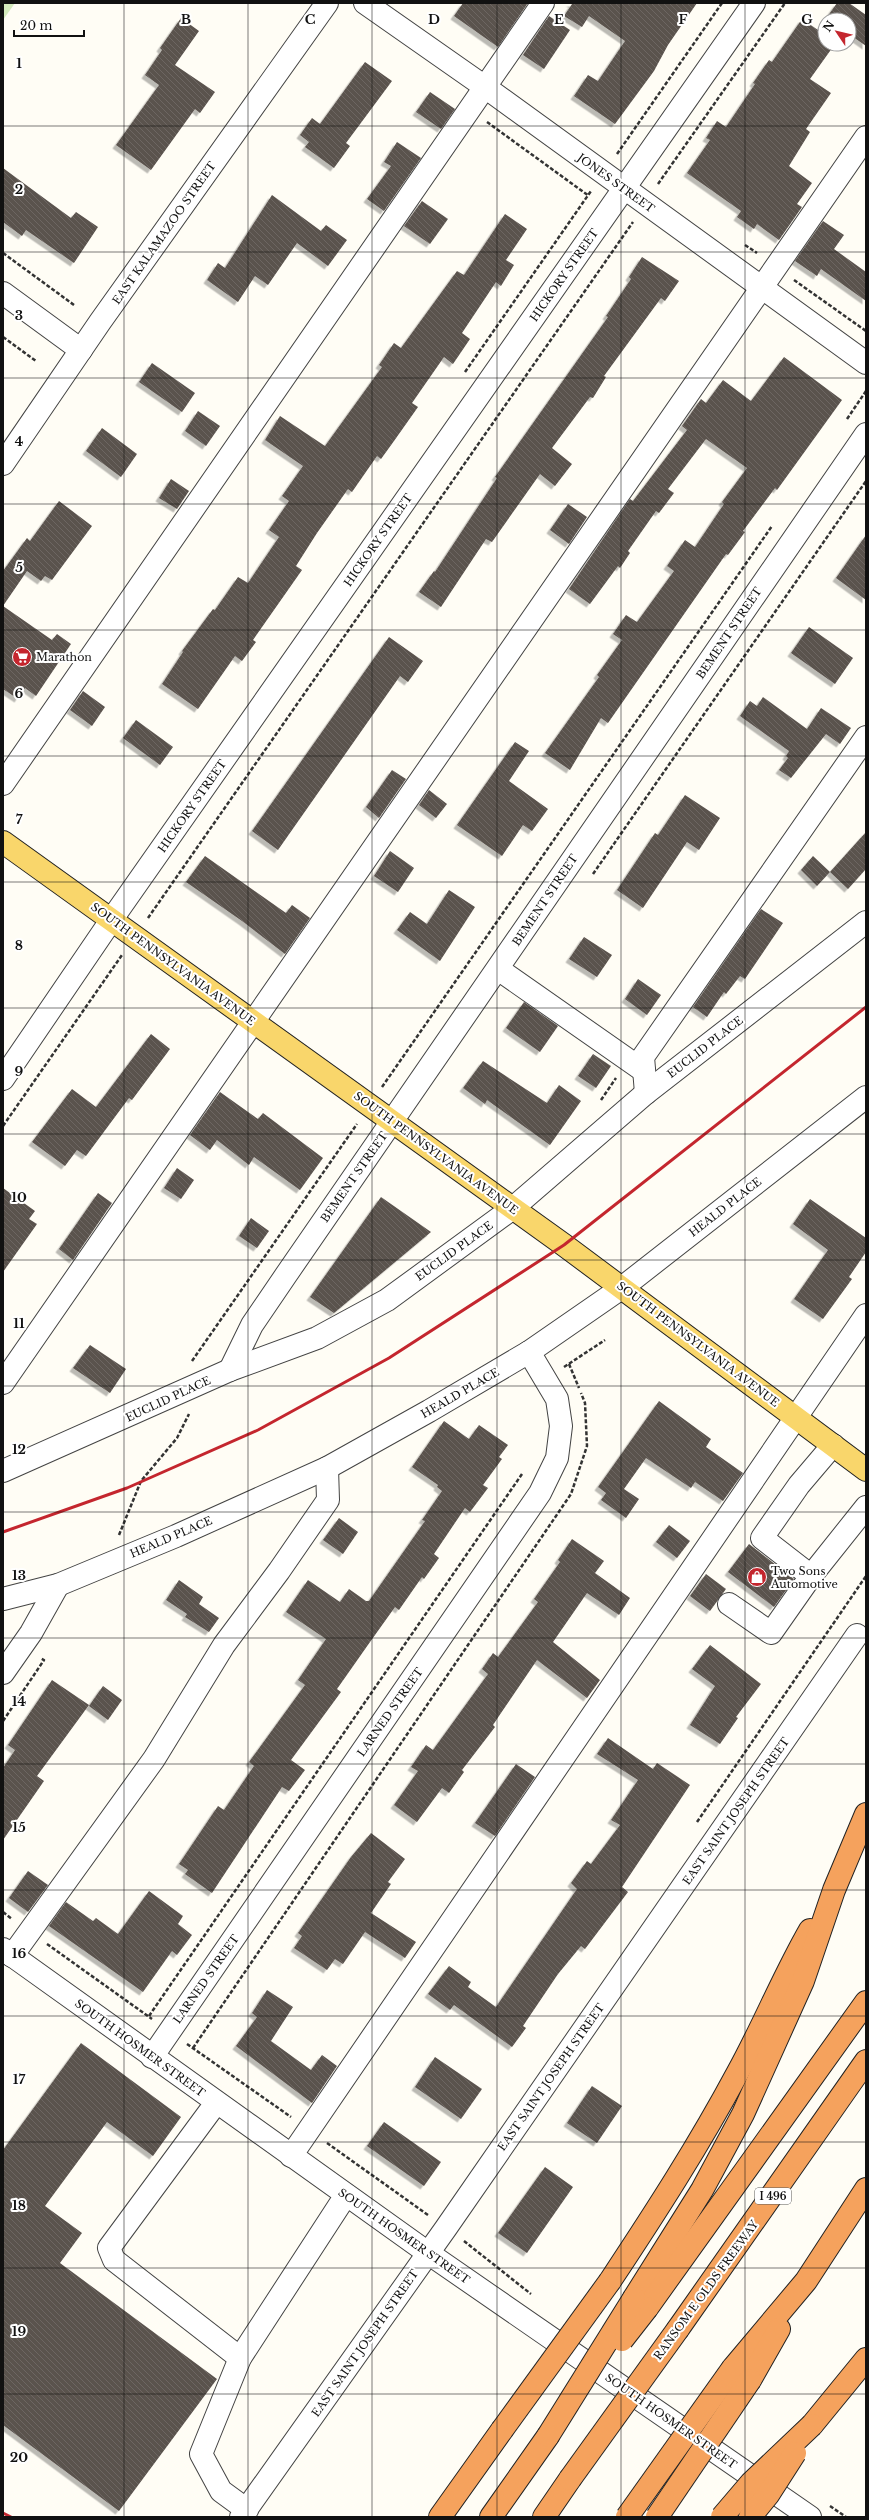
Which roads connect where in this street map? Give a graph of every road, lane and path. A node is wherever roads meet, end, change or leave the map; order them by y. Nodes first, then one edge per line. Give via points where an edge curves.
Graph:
1 (327, 3) edge
2 (365, 3) edge
3 (543, 3) edge
4 (754, 3) edge
5 (785, 3) edge
6 (485, 87) junction
7 (469, 109) junction
8 (866, 137) edge
9 (624, 189) junction
10 (645, 204) junction
11 (609, 210) junction
12 (631, 225) junction
13 (3, 253) edge
14 (763, 288) junction
15 (3, 293) edge
16 (74, 305) dead end
17 (3, 337) edge
18 (81, 350) junction
19 (36, 361) dead end
20 (866, 363) edge
21 (866, 391) edge
22 (843, 424) dead end
23 (866, 434) edge
24 (3, 464) edge
25 (866, 481) edge
26 (775, 522) dead end
27 (866, 737) edge
28 (3, 784) edge
29 (3, 842) edge
30 (590, 878) dead end
31 (112, 919) junction
32 (866, 922) edge
33 (135, 936) junction
34 (498, 969) junction
35 (254, 1022) junction
36 (636, 1066) junction
37 (3, 1079) edge
38 (646, 1093) junction
39 (866, 1097) edge
40 (598, 1104) dead end
41 (370, 1105) junction
42 (392, 1122) junction
43 (3, 1126) edge
44 (513, 1208) junction
45 (623, 1287) junction
46 (866, 1316) edge
47 (605, 1340) dead end
48 (529, 1352) junction
49 (230, 1370) junction
50 (547, 1380) junction
51 (3, 1383) edge
52 (188, 1390) junction
53 (797, 1418) junction
54 (832, 1445) junction
55 (327, 1468) junction
56 (866, 1470) edge
57 (3, 1471) edge
58 (523, 1472) dead end
59 (866, 1507) edge
60 (118, 1538) dead end
61 (811, 1576) junction
62 (58, 1585) junction
63 (3, 1599) edge
64 (729, 1604) dead end
65 (857, 1635) dead end
66 (3, 1673) edge
67 (866, 1814) edge
68 (834, 1890) junction
69 (3, 1912) edge
70 (30, 1931) junction
71 (7, 1953) edge
72 (866, 2002) edge
73 (149, 2016) junction
74 (170, 2031) junction
75 (152, 2057) junction
76 (866, 2061) edge
77 (216, 2103) junction
78 (309, 2130) junction
79 (291, 2156) junction
80 (866, 2189) edge
81 (346, 2195) junction
82 (446, 2228) junction
83 (428, 2253) junction
84 (536, 2298) dead end
85 (640, 2303) junction
86 (240, 2358) junction
87 (866, 2359) edge
88 (742, 2374) junction
89 (812, 2425) junction
90 (827, 2503) dead end
91 (244, 2513) edge
92 (440, 2517) edge
93 (491, 2517) edge
94 (544, 2517) edge
95 (627, 2517) edge
96 (657, 2517) edge
97 (722, 2517) edge
98 (750, 2517) edge
99 (810, 2517) edge
100 (846, 2517) edge

1 - 18 street, EAST KALAMAZOO STREET
2 - 6 street, JONES STREET
3 - 6 street
4 - 9 street, HICKORY STREET
5 - 10 path
6 - 7 street
6 - 9 street, JONES STREET
7 - 11 path
7 - 28 street
8 - 14 street
9 - 10 street, JONES STREET
9 - 11 street, HICKORY STREET
10 - 12 path
10 - 14 street, JONES STREET
11 - 12 path
11 - 31 street, HICKORY STREET
12 - 33 path
13 - 16 path
14 - 20 street, JONES STREET
14 - 35 street
15 - 18 street
17 - 19 path
18 - 24 street, EAST KALAMAZOO STREET
21 - 22 path
23 - 34 street, BEMENT STREET
25 - 30 path
26 - 41 path
27 - 36 street
29 - 31 main road, SOUTH PENNSYLVANIA AVENUE
31 - 33 main road, SOUTH PENNSYLVANIA AVENUE
31 - 37 street, HICKORY STREET
32 - 38 street, EUCLID PLACE
33 - 35 main road, SOUTH PENNSYLVANIA AVENUE
33 - 43 path
34 - 36 street
34 - 42 street, BEMENT STREET
35 - 41 main road, SOUTH PENNSYLVANIA AVENUE
35 - 51 street
36 - 38 street
36 - 40 path
38 - 44 street, EUCLID PLACE
39 - 45 street, HEALD PLACE
41 - 42 main road, SOUTH PENNSYLVANIA AVENUE
41 - 52 path via 183,1374
42 - 44 main road, SOUTH PENNSYLVANIA AVENUE
42 - 49 street, BEMENT STREET via 256,1319
44 - 45 main road, SOUTH PENNSYLVANIA AVENUE
44 - 49 street, EUCLID PLACE via 387,1300 317,1338
45 - 48 street, HEALD PLACE
45 - 53 main road, SOUTH PENNSYLVANIA AVENUE
46 - 53 street
47 - 50 path
48 - 50 street, LARNED STREET
48 - 55 street, HEALD PLACE
49 - 52 street, EUCLID PLACE
50 - 74 street, LARNED STREET via 557,1399 561,1426 557,1458 540,1493
52 - 57 street, EUCLID PLACE
52 - 60 path via 194,1406 177,1438 141,1481
53 - 54 main road, SOUTH PENNSYLVANIA AVENUE
53 - 78 street
54 - 56 main road, SOUTH PENNSYLVANIA AVENUE
54 - 61 street via 799,1485 762,1538
55 - 62 street, HEALD PLACE via 176,1536
55 - 70 street via 328,1500 280,1571 224,1645 154,1759
58 - 73 path
59 - 61 street
61 - 64 street via 771,1633
62 - 63 street, HEALD PLACE
62 - 66 street via 31,1633
65 - 82 street, EAST SAINT JOSEPH STREET
67 - 68 highway
68 - 85 highway via 803,1981 743,2114
68 - 92 highway, bridge via 785,1974 741,2067 693,2153 610,2281
69 - 70 path
70 - 71 street
70 - 73 path
71 - 75 street, SOUTH HOSMER STREET
72 - 85 highway
73 - 74 path
74 - 75 street, LARNED STREET
74 - 78 path
75 - 77 street, SOUTH HOSMER STREET
76 - 94 highway, RANSOM E OLDS FREEWAY / I 496, bridge
77 - 79 street, SOUTH HOSMER STREET
77 - 86 street via 109,2248 114,2260
78 - 79 street
78 - 82 path
79 - 81 street, SOUTH HOSMER STREET
80 - 88 highway
81 - 83 street, SOUTH HOSMER STREET
81 - 86 street
82 - 83 street, EAST SAINT JOSEPH STREET
82 - 84 path
83 - 91 street, EAST SAINT JOSEPH STREET
83 - 99 street, SOUTH HOSMER STREET
85 - 93 highway, bridge
86 - 91 street via 201,2454 221,2491
87 - 89 highway
88 - 95 highway, bridge
88 - 96 highway, bridge
89 - 97 highway, bridge via 751,2482
89 - 98 highway, bridge via 768,2495
90 - 100 path

